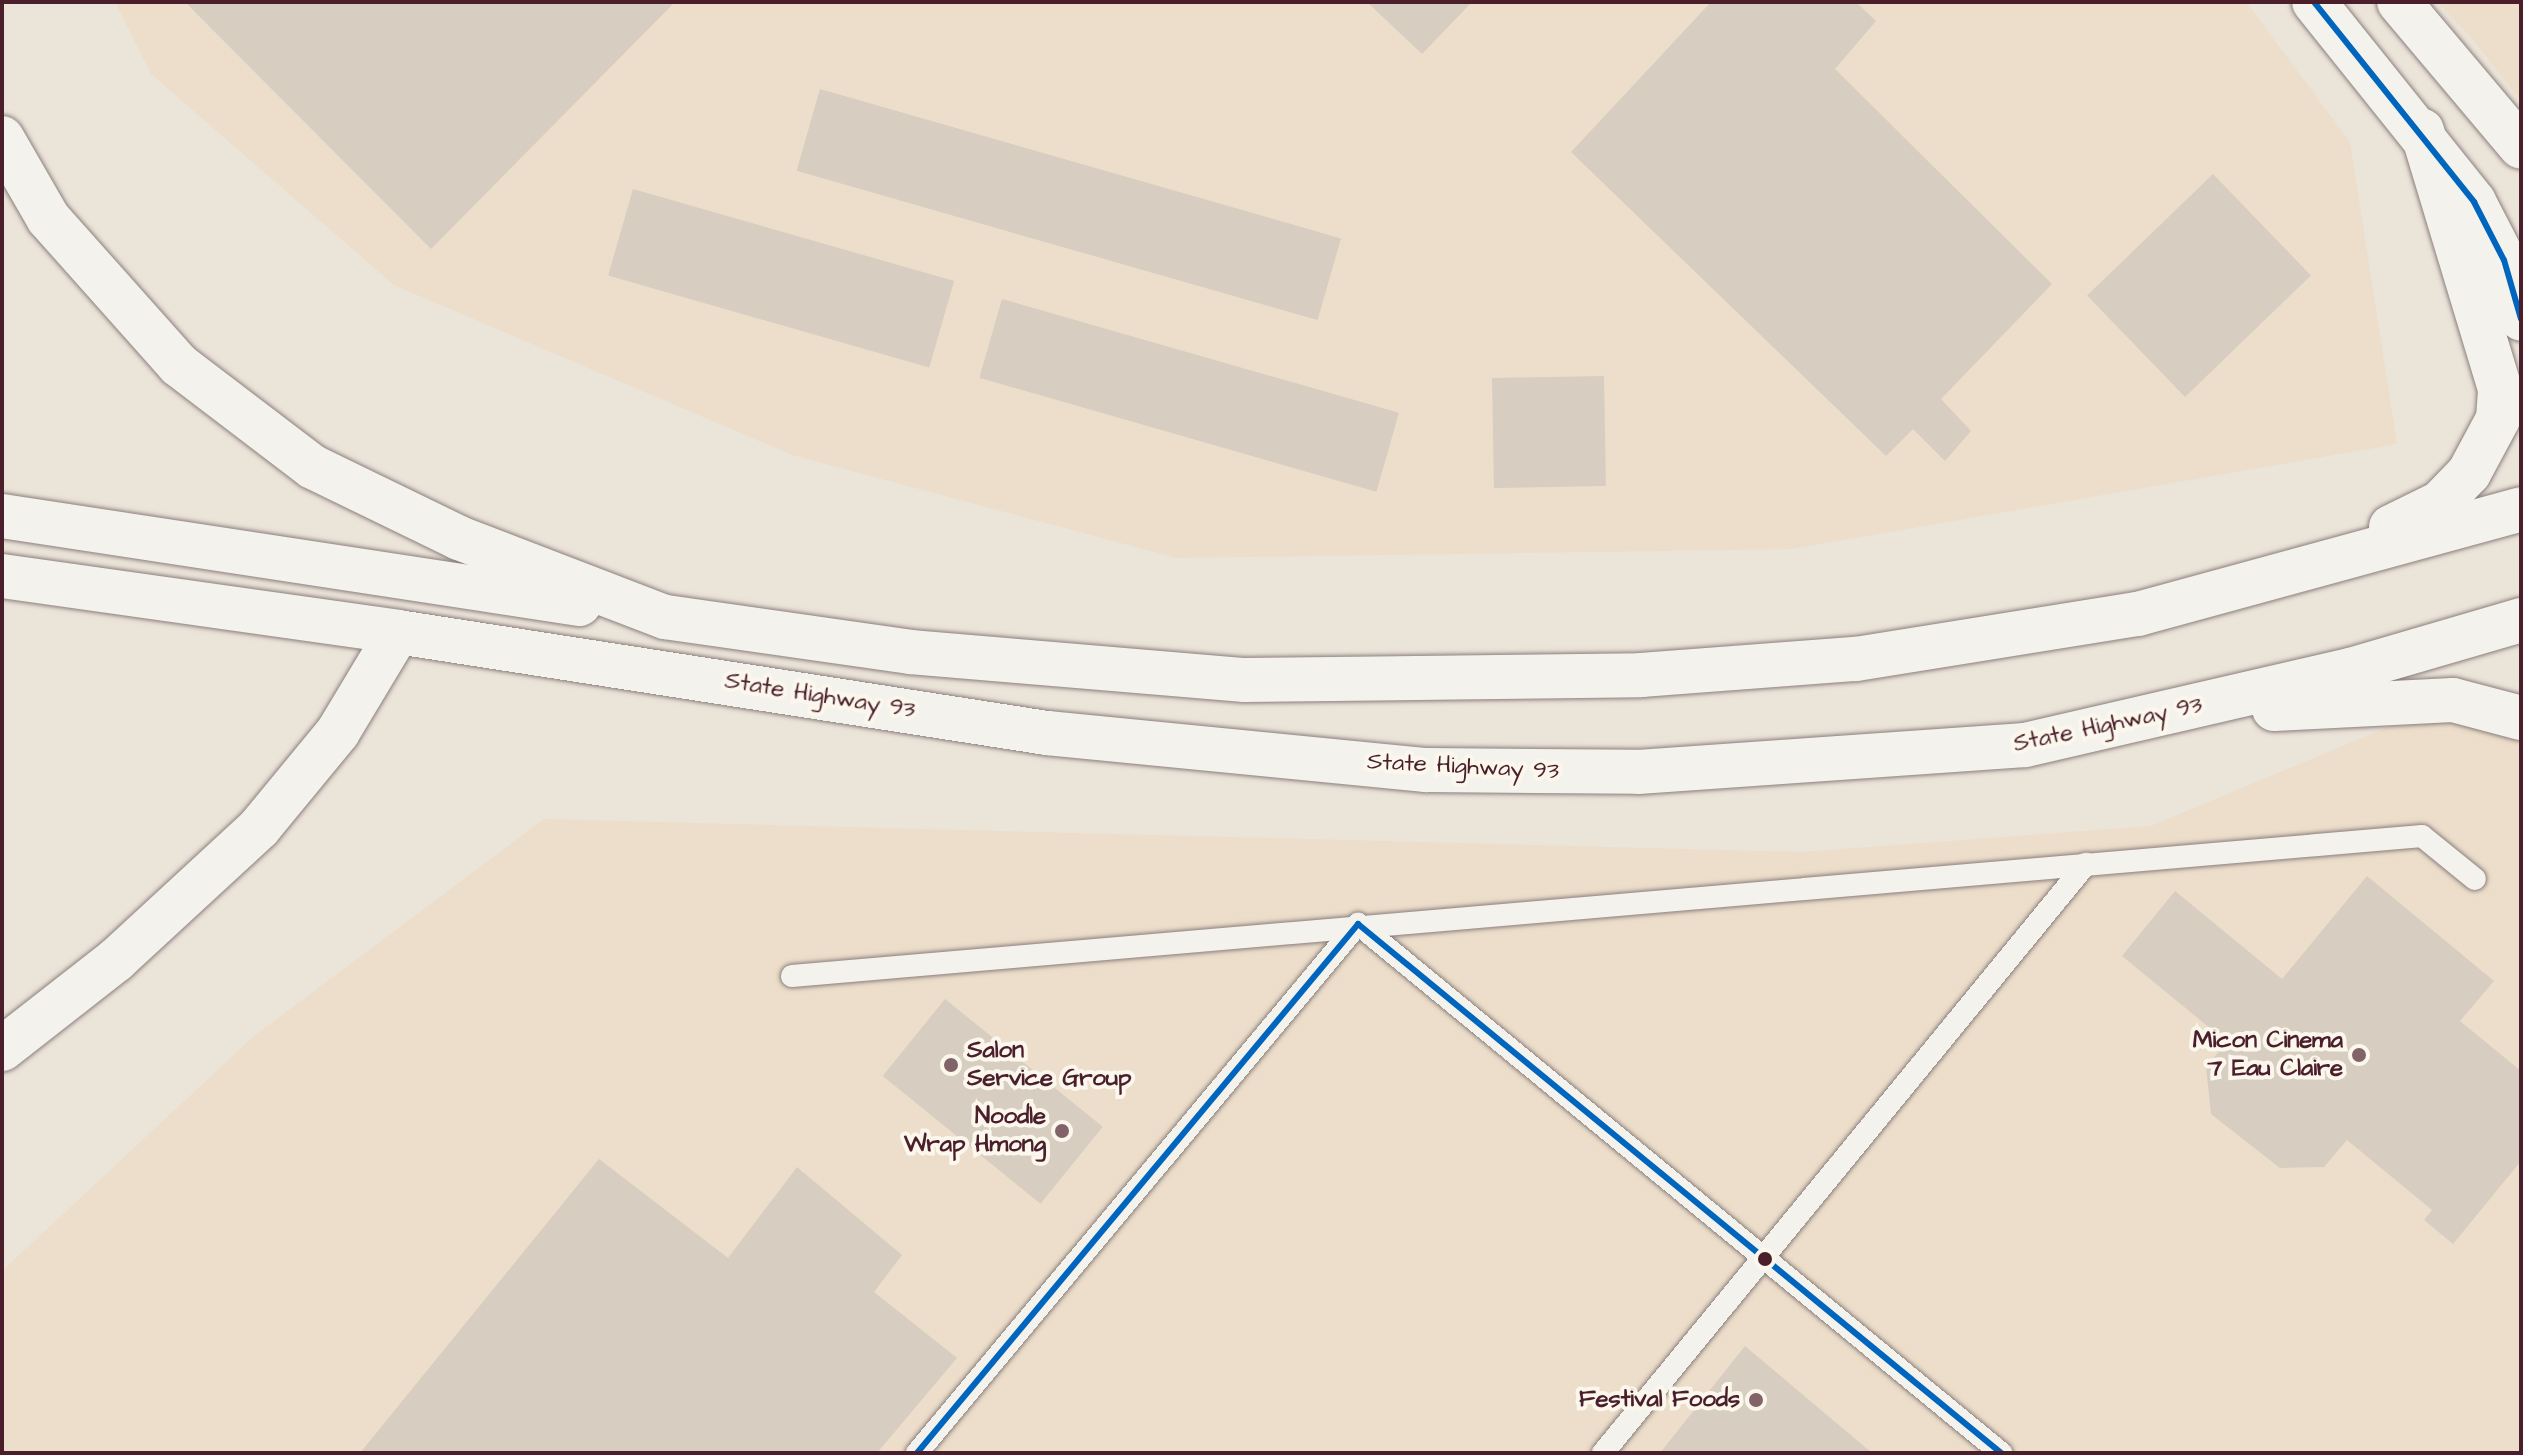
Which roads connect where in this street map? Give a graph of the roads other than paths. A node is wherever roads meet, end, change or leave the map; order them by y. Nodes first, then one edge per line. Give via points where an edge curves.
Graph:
1 (2314, 2) edge
2 (2399, 2) edge
3 (2422, 130) junction
4 (2, 138) edge
5 (2521, 147) edge
6 (2521, 319) edge
7 (2521, 509) edge
8 (2, 516) edge
9 (2293, 575) junction
10 (2, 576) edge
11 (665, 617) junction
12 (2521, 620) edge
13 (398, 632) junction
14 (2168, 714) junction
15 (2521, 718) edge
16 (2086, 864) junction
17 (2475, 879) dead end
18 (1358, 924) junction
19 (792, 976) dead end
20 (2, 1049) edge
21 (1765, 1259) junction
22 (917, 1453) edge
23 (1603, 1453) edge
24 (2001, 1453) edge

1 - 3 main road
2 - 5 main road
3 - 6 main road via 2474,202 2504,260
3 - 9 main road via 2500,389 2498,419 2469,473 2440,503
4 - 11 main road via 48,218 179,365 313,467 459,538
7 - 9 main road
8 - 11 main road
9 - 11 main road via 2138,614 1856,659 1462,680 1245,680 1059,668
10 - 13 main road, State Highway 93
12 - 14 main road, State Highway 93
13 - 14 main road, State Highway 93 via 1047,733 1426,770 1638,772 1850,760 2025,745
13 - 20 main road via 338,732 259,828 116,960
14 - 15 main road via 2453,700
16 - 17 lane via 2422,836
16 - 18 lane
16 - 21 lane
18 - 19 lane
18 - 21 lane
18 - 22 lane
21 - 23 lane
21 - 24 lane

